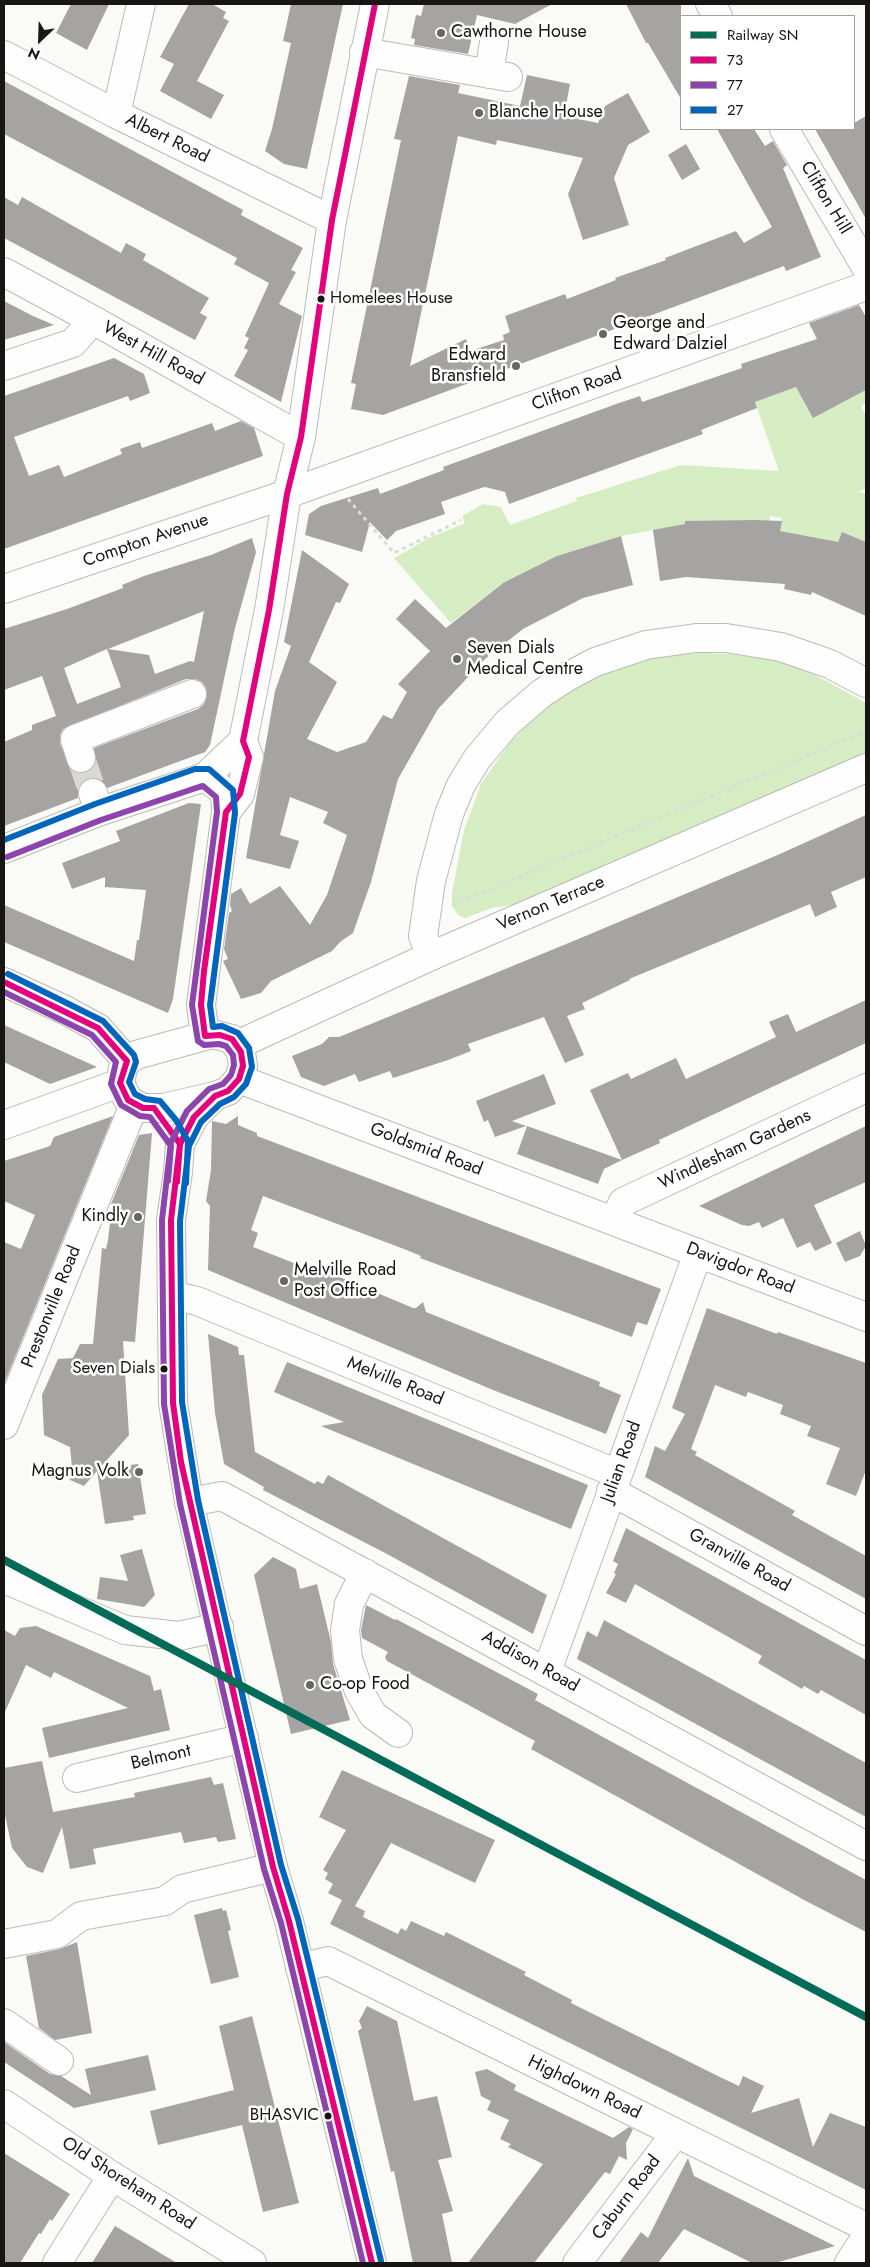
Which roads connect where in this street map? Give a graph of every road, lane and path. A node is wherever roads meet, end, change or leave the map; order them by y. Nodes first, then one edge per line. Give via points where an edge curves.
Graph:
1 (141, 4) edge
2 (375, 4) edge
3 (710, 4) edge
4 (717, 15) edge
5 (494, 42) dead end
6 (364, 52) junction
7 (4, 55) edge
8 (116, 114) junction
9 (785, 130) edge
10 (332, 220) junction
11 (866, 267) edge
12 (4, 272) edge
13 (866, 286) edge
14 (93, 320) junction
15 (4, 366) edge
16 (300, 437) junction
17 (334, 477) junction
18 (287, 494) junction
19 (461, 520) dead end
20 (4, 589) edge
21 (866, 684) edge
22 (192, 694) dead end
23 (866, 732) edge
24 (243, 742) junction
25 (81, 758) tunnel mouth
26 (866, 768) edge
27 (205, 778) junction
28 (226, 812) junction
29 (4, 849) edge
30 (426, 916) junction
31 (431, 956) junction
32 (4, 982) edge
33 (205, 1036) junction
34 (237, 1045) junction
35 (239, 1079) junction
36 (866, 1088) edge
37 (134, 1089) junction
38 (215, 1096) junction
39 (4, 1125) edge
40 (180, 1144) junction
41 (614, 1221) junction
42 (698, 1253) junction
43 (172, 1295) junction
44 (866, 1317) edge
45 (4, 1424) edge
46 (615, 1483) junction
47 (189, 1502) junction
48 (366, 1573) junction
49 (4, 1578) edge
50 (219, 1627) junction
51 (866, 1631) edge
52 (547, 1671) junction
53 (398, 1733) dead end
54 (244, 1738) junction
55 (78, 1778) dead end
56 (866, 1846) edge
57 (273, 1867) junction
58 (4, 1944) edge
59 (300, 1968) junction
60 (4, 2023) edge
61 (59, 2061) dead end
62 (4, 2104) edge
63 (676, 2133) junction
64 (112, 2176) junction
65 (866, 2227) edge
66 (866, 2237) edge
67 (57, 2263) edge
68 (252, 2263) edge
69 (372, 2263) edge
70 (577, 2263) edge
71 (849, 2263) edge

1 - 8 street
2 - 6 street
3 - 4 street
5 - 6 street via 498,76
6 - 10 street
7 - 8 street, Albert Road
8 - 10 street, Albert Road
9 - 11 street, Clifton Hill
10 - 16 street
12 - 14 street, West Hill Road
13 - 17 street, Clifton Road
14 - 15 street via 73,343
14 - 16 street, West Hill Road
16 - 18 street
17 - 18 street, Clifton Road
17 - 19 path via 338,487 394,552
18 - 20 street, Compton Avenue
18 - 24 street via 269,610
21 - 30 street via 830,664 802,654 758,642 726,638 696,638 646,645 595,662 542,693 507,723 468,772 449,814 431,880
22 - 25 street via 75,739
23 - 30 path
24 - 27 street
24 - 28 street via 249,757 240,794
26 - 31 street, Vernon Terrace
27 - 28 street via 225,792
27 - 29 street via 96,802
28 - 33 street via 201,1006
30 - 31 street via 423,936
31 - 34 street, Vernon Terrace
32 - 37 street via 98,1028
33 - 34 street via 225,1036
33 - 37 street via 136,1055
34 - 35 street via 242,1052 243,1066
35 - 38 street via 228,1091
35 - 41 street, Goldsmid Road
36 - 41 street, Windlesham Gardens via 623,1202
37 - 38 street
37 - 39 street
37 - 40 street via 169,1126
37 - 45 street, Prestonville Road
38 - 40 street via 194,1117
40 - 43 street via 171,1220
41 - 42 street, Davigdor Road
42 - 44 street, Davigdor Road
42 - 46 street, Julian Road
43 - 46 street, Melville Road via 197,1301
43 - 47 street via 173,1403
46 - 51 street, Granville Road
46 - 52 street, Julian Road
47 - 48 street, Addison Road via 222,1496
47 - 50 street
48 - 52 street, Addison Road
48 - 53 street via 349,1604 345,1630 348,1659 359,1691 373,1715
49 - 50 street via 125,1630 179,1636
50 - 54 street
52 - 56 street, Addison Road
54 - 55 street, Belmont
54 - 57 street
57 - 58 street via 182,1889 165,1901 81,1916 57,1934
57 - 59 street
59 - 63 street, Highdown Road via 328,1961
59 - 69 street
60 - 61 street
62 - 64 street, Old Shoreham Road
63 - 65 street, Highdown Road
63 - 70 street, Caburn Road
64 - 67 street
64 - 68 street, Old Shoreham Road
66 - 71 street

